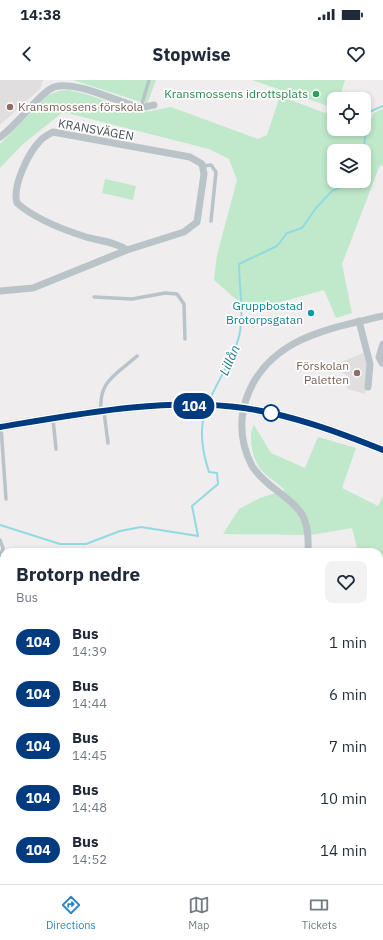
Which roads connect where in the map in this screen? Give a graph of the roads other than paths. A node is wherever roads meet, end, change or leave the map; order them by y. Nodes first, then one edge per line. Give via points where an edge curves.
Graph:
1 (149, 80) edge
2 (68, 82) edge
3 (154, 105) dead end
4 (141, 108) junction
5 (0, 137) edge
6 (203, 166) junction
7 (211, 222) dead end
8 (127, 250) junction
9 (0, 291) edge
10 (94, 297) dead end
11 (383, 316) edge
12 (359, 322) junction
13 (185, 339) dead end
14 (383, 344) edge
15 (137, 356) dead end
16 (383, 364) edge
17 (370, 367) junction
18 (368, 387) dead end
19 (243, 408) junction
20 (103, 412) junction
21 (53, 419) junction
22 (1, 426) edge
23 (108, 443) dead end
24 (56, 449) dead end
25 (383, 450) edge
26 (6, 499) dead end
27 (308, 548) edge

1 - 4 lane
2 - 4 street
2 - 5 street via 53,87 18,123
3 - 4 street
6 - 7 lane via 211,165 216,172
6 - 8 street via 203,188 197,222 184,232
6 - 8 street, KRANSVÄGEN via 190,157 53,132 40,140 31,153 16,188 17,203 40,218 71,231 120,245
8 - 9 street via 33,288
10 - 13 lane via 132,299 165,293 177,294 184,304
11 - 12 street
12 - 17 street
12 - 19 street via 306,338 286,349 261,372 246,397
14 - 16 street via 379,357
15 - 20 lane via 111,378 102,390 100,398
16 - 17 street
17 - 18 street
19 - 20 street via 156,406
19 - 25 street via 308,423
19 - 27 street via 245,445 252,466 260,477 298,507 305,517
20 - 21 street
20 - 23 lane
21 - 22 street
21 - 24 lane
22 - 26 lane

